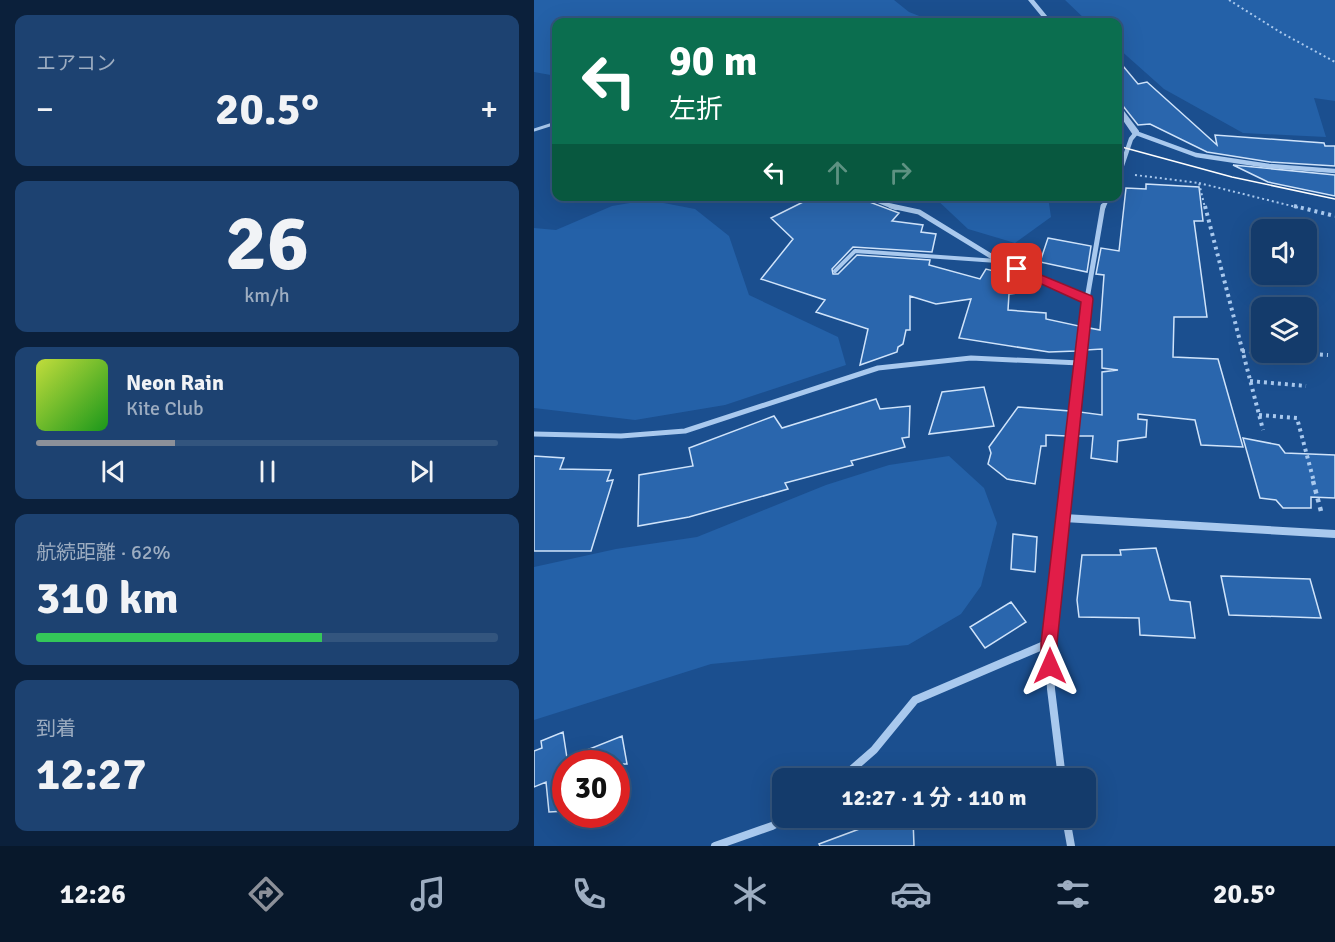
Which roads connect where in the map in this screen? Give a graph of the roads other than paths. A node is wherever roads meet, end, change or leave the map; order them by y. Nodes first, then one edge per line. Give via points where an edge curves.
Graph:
1 (1031, 0) edge
2 (1046, 18) edge
3 (1122, 116) edge
4 (552, 124) edge
5 (534, 130) edge
6 (1134, 136) junction
7 (1122, 165) edge
8 (1335, 171) edge
9 (878, 201) edge
10 (1105, 201) edge
11 (999, 261) junction
12 (835, 271) dead end
13 (1087, 299) junction
14 (1080, 363) junction
15 (534, 434) edge
16 (1064, 518) junction
17 (1331, 533) edge
18 (1049, 643) junction
19 (853, 768) edge
20 (1061, 768) edge
21 (772, 826) edge
22 (1068, 828) edge
23 (715, 846) edge
24 (1071, 846) edge

1 - 2 street
3 - 6 street
4 - 5 lane
6 - 7 street
6 - 8 street via 1196,155
9 - 11 street via 919,212
10 - 13 street
11 - 12 lane via 855,251
11 - 13 street
13 - 14 street
14 - 15 street via 970,358 878,368 686,431 621,436
14 - 16 street
16 - 17 street
16 - 18 street
18 - 19 street via 915,700 874,750
18 - 20 street
21 - 23 street
22 - 24 street

